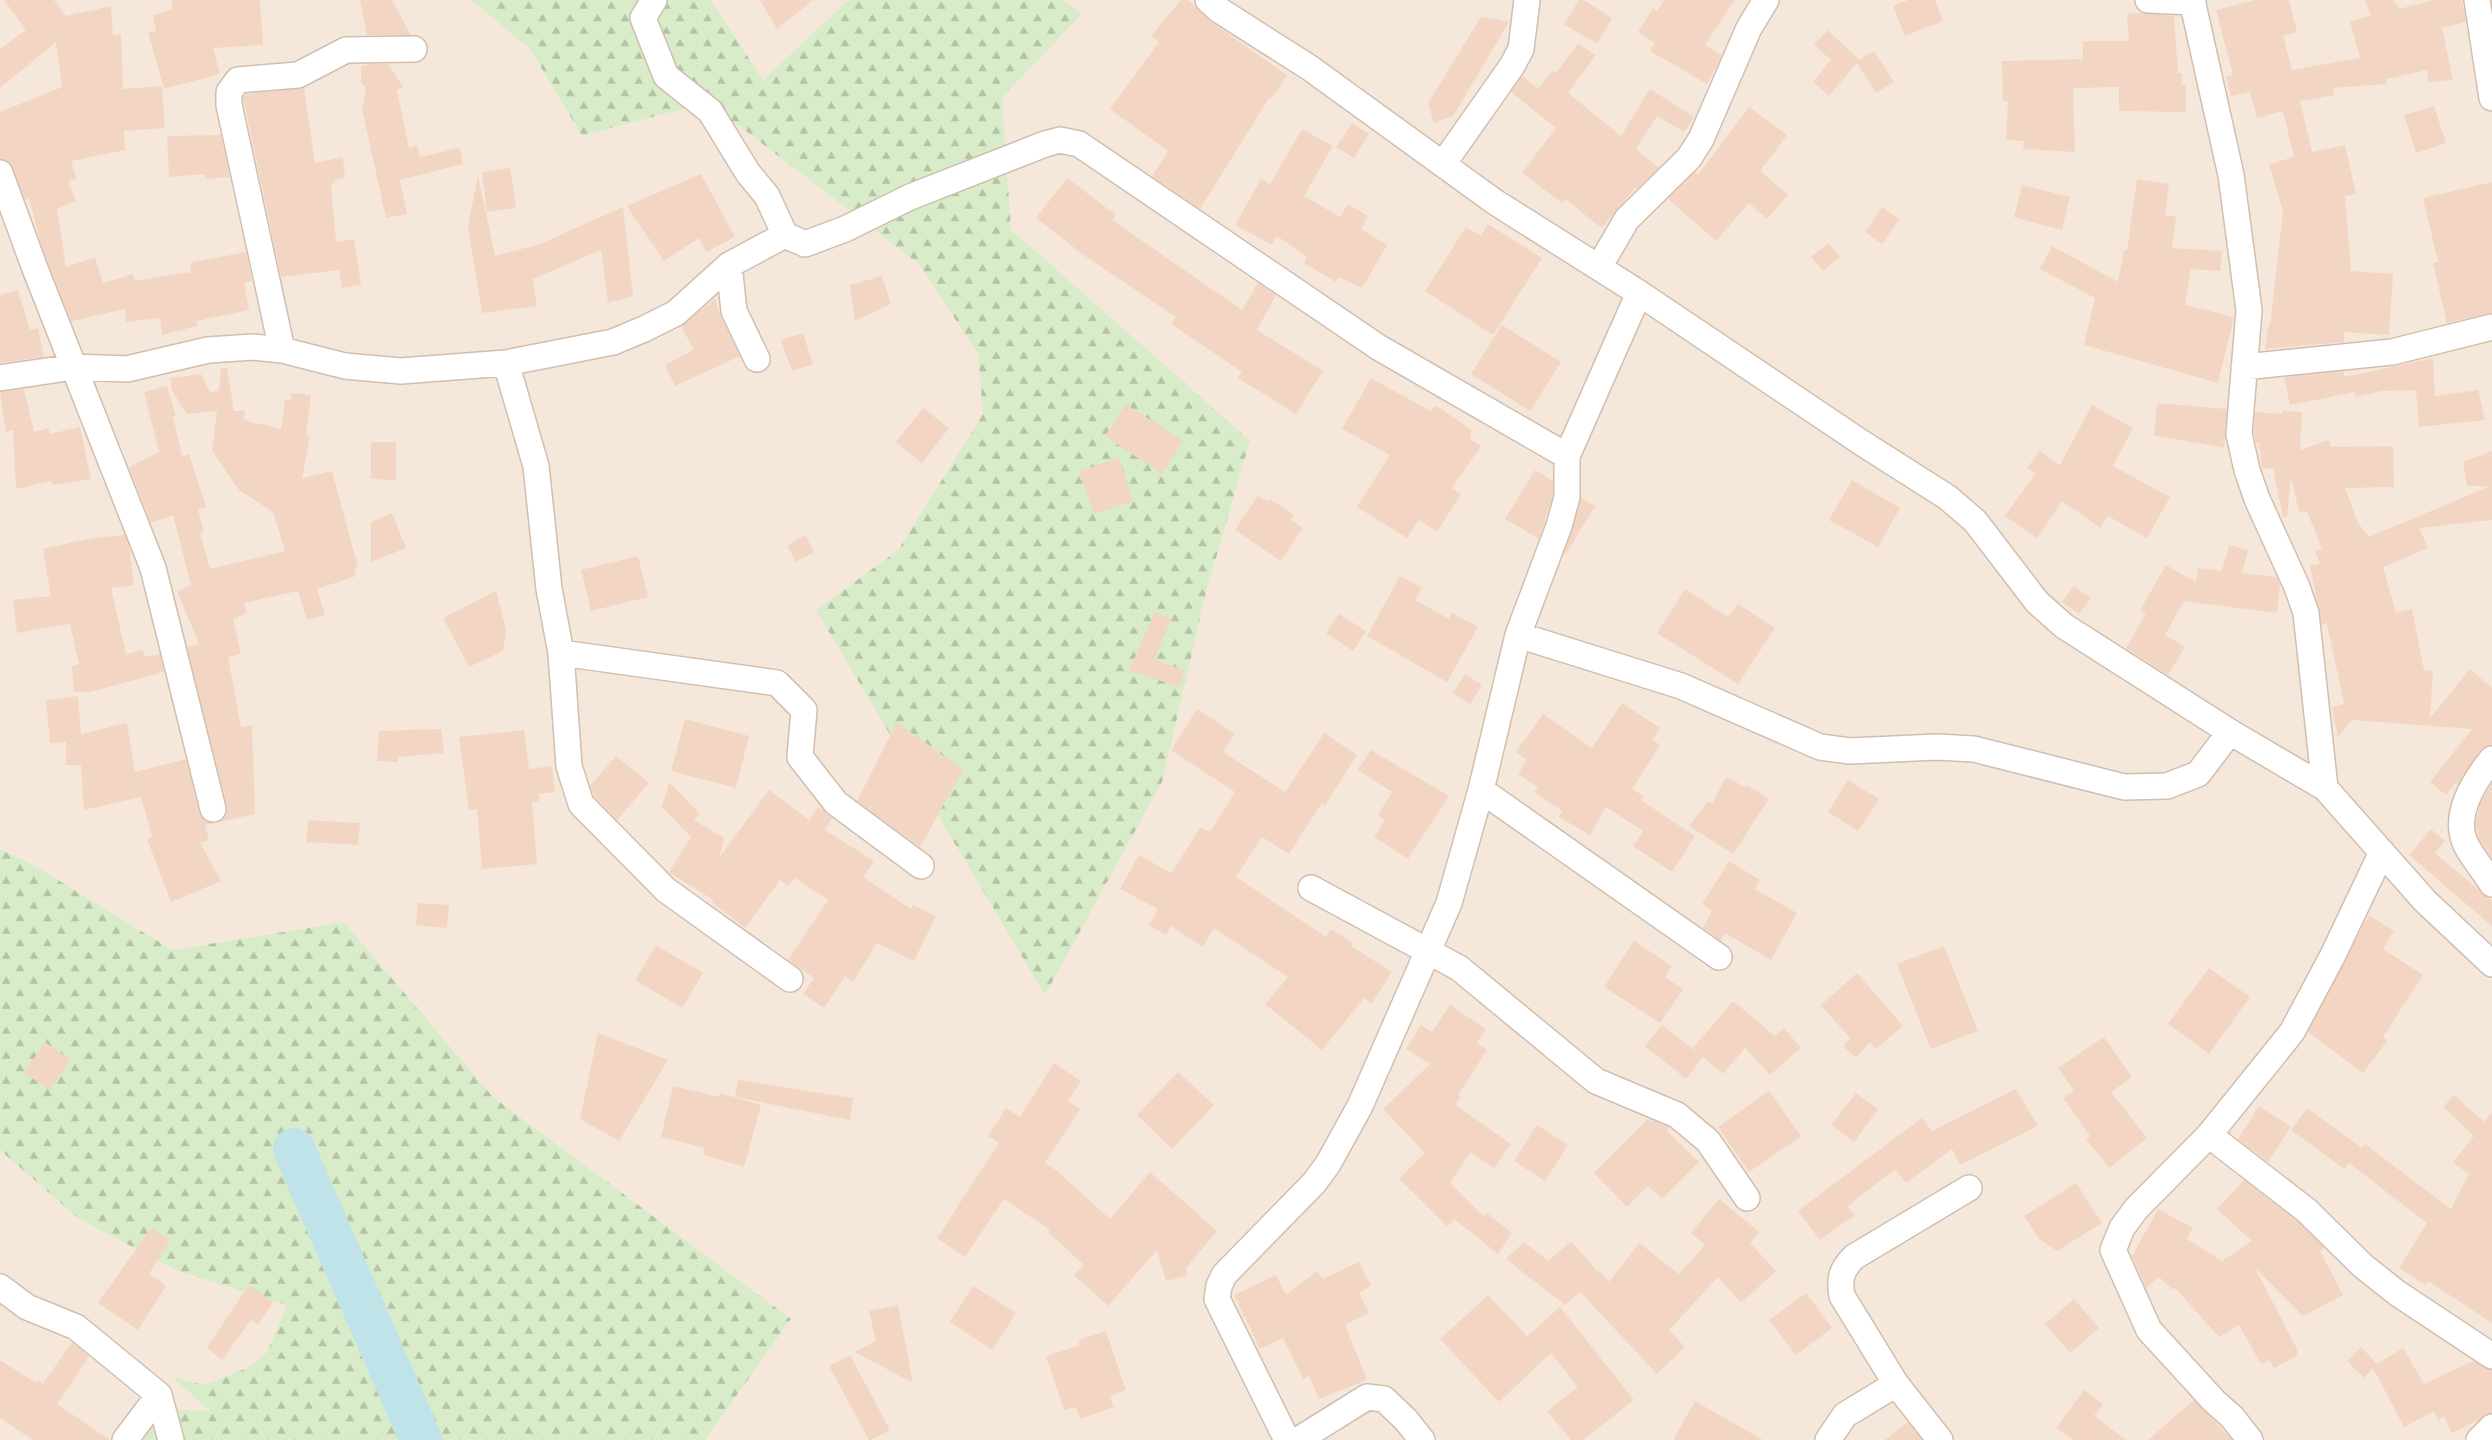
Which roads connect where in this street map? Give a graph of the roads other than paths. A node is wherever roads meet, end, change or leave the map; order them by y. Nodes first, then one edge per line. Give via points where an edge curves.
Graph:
1 (654, 0) edge
2 (1208, 0) edge
3 (1527, 0) edge
4 (1766, 0) edge
5 (2148, 0) edge
6 (2477, 0) edge
7 (2192, 1) edge
8 (414, 49) dead end
9 (2492, 98) edge
10 (1443, 164) junction
11 (0, 173) edge
12 (785, 235) junction
13 (730, 264) junction
14 (1599, 267) junction
15 (1639, 292) junction
16 (2492, 327) edge
17 (282, 350) junction
18 (757, 359) dead end
19 (506, 363) junction
20 (74, 367) junction
21 (2244, 367) junction
22 (0, 378) edge
23 (1568, 456) junction
24 (1518, 635) junction
25 (561, 653) junction
26 (2230, 732) junction
27 (2492, 759) edge
28 (2325, 788) junction
29 (1481, 790) junction
30 (213, 809) dead end
31 (2382, 852) junction
32 (921, 866) dead end
33 (2492, 884) edge
34 (1312, 888) dead end
35 (1428, 950) junction
36 (1719, 957) dead end
37 (2492, 964) edge
38 (790, 980) dead end
39 (2209, 1135) junction
40 (1969, 1188) dead end
41 (1746, 1198) dead end
42 (0, 1287) edge
43 (2492, 1356) edge
44 (1896, 1384) junction
45 (160, 1394) junction
46 (2492, 1427) edge
47 (125, 1440) edge
48 (171, 1440) edge
49 (1287, 1440) edge
50 (1298, 1440) edge
51 (1422, 1440) edge
52 (1828, 1440) edge
53 (1940, 1440) edge
54 (2250, 1440) edge
55 (2479, 1440) edge

1 - 12 street via 643,18 666,76 710,111 748,173 767,196
2 - 10 street via 1310,68
3 - 10 street via 1525,32 1517,57
4 - 14 street via 1749,28 1697,146 1689,158 1627,219
5 - 7 street
6 - 9 street
7 - 21 street via 2232,184 2249,310
8 - 17 street via 346,50 298,74 238,80 229,92 228,105
10 - 14 street via 1495,202
11 - 20 street
12 - 13 street
12 - 23 street via 804,244 845,229 910,197 1045,144 1060,140 1079,144 1378,347
13 - 18 street via 734,311
13 - 19 street via 676,313 644,329 613,342
14 - 15 street
15 - 23 street
15 - 26 street via 1947,497 1975,521 2037,602 2064,626
16 - 21 street via 2392,352
17 - 19 street via 345,366 402,371
17 - 20 street via 208,350 128,369
19 - 25 street via 536,466 549,590
20 - 22 street
20 - 30 street via 153,568
21 - 28 street via 2239,434 2257,499 2306,614
23 - 24 street via 1567,497 1559,526
24 - 26 street via 1681,686 1820,747 1842,750 1974,749 2124,787 2167,786 2198,774
24 - 29 street
25 - 32 street via 777,683 804,710 800,756 836,803
25 - 38 street via 569,766 581,804 666,890
26 - 28 street
27 - 33 street via 2464,804 2462,822 2465,843
28 - 31 street
29 - 35 street via 1449,903
29 - 36 street
31 - 37 street via 2450,927
31 - 39 street via 2292,1032
34 - 35 street
35 - 41 street via 1459,968 1596,1081 1677,1115 1708,1141
35 - 49 street via 1360,1106 1328,1164 1314,1183 1224,1275 1219,1286 1218,1299
39 - 43 street via 2306,1210 2363,1266 2397,1293
39 - 54 street via 2136,1209 2122,1228 2113,1250 2149,1330
40 - 44 street via 1854,1257 1844,1267 1839,1281 1842,1296
42 - 45 street via 27,1307 76,1327
44 - 52 street via 1845,1415
44 - 53 street
45 - 47 street
45 - 48 street
46 - 55 street
50 - 51 street via 1367,1397 1384,1399

